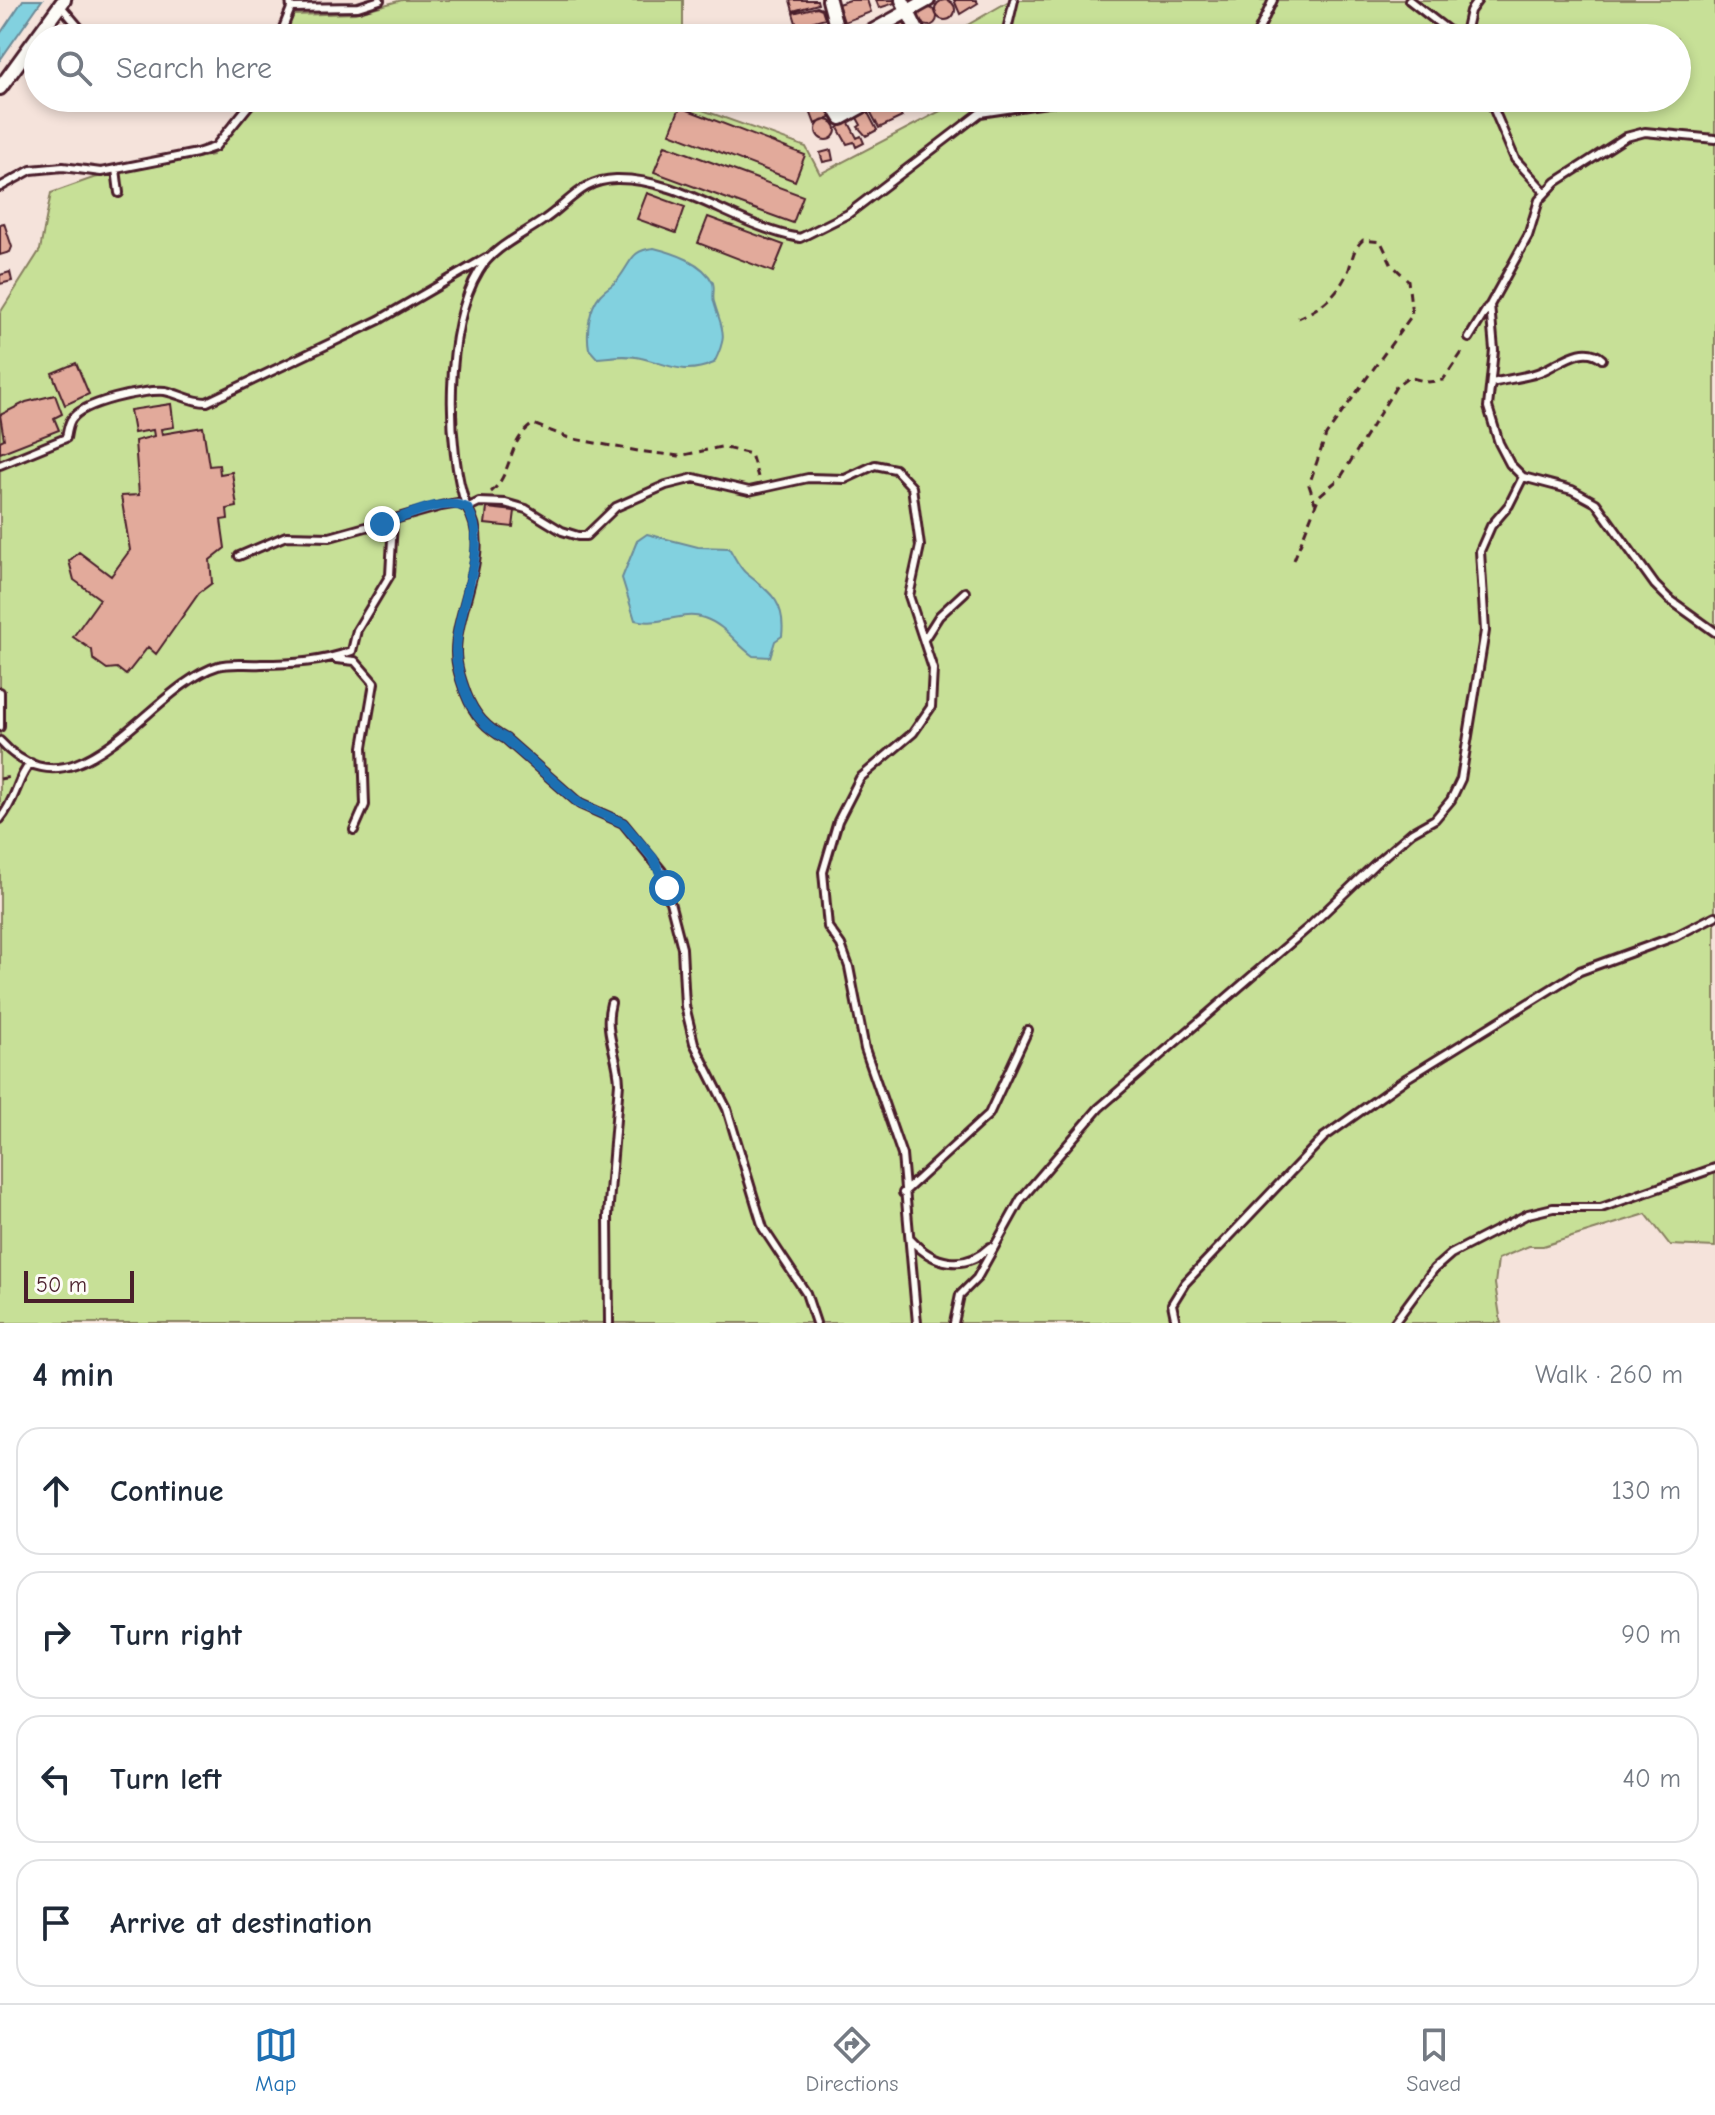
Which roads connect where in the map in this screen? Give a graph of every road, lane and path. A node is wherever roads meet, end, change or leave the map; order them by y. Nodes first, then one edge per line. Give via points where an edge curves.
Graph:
1 (380, 0) edge
2 (829, 0) edge
3 (928, 0) edge
4 (1014, 0) edge
5 (1273, 0) edge
6 (1409, 0) edge
7 (1478, 0) edge
8 (62, 2) edge
9 (291, 4) edge
10 (905, 6) edge
11 (46, 24) edge
12 (78, 24) edge
13 (284, 24) edge
14 (835, 24) edge
15 (880, 24) edge
16 (914, 24) edge
17 (1008, 24) edge
18 (1262, 24) edge
19 (1442, 24) edge
20 (1466, 24) edge
21 (24, 55) edge
22 (0, 88) edge
23 (244, 112) edge
24 (986, 112) edge
25 (1495, 112) edge
26 (1715, 139) edge
27 (116, 169) junction
28 (0, 187) edge
29 (1544, 191) junction
30 (119, 193) dead end
31 (492, 255) junction
32 (1490, 305) junction
33 (1298, 318) dead end
34 (1469, 338) joint
35 (1602, 359) dead end
36 (1489, 391) junction
37 (0, 465) edge
38 (1523, 477) junction
39 (758, 490) junction
40 (479, 502) junction
41 (1315, 503) junction
42 (467, 508) junction
43 (393, 521) junction
44 (239, 556) dead end
45 (1294, 560) dead end
46 (965, 592) dead end
47 (1715, 632) edge
48 (925, 638) junction
49 (329, 660) junction
50 (0, 692) edge
51 (0, 727) edge
52 (0, 741) edge
53 (31, 763) junction
54 (0, 819) edge
55 (354, 830) dead end
56 (1715, 916) edge
57 (611, 1003) dead end
58 (1028, 1030) dead end
59 (1715, 1168) edge
60 (903, 1193) junction
61 (999, 1234) junction
62 (911, 1240) junction
63 (609, 1323) edge
64 (816, 1323) edge
65 (917, 1323) edge
66 (954, 1323) edge
67 (1176, 1323) edge
68 (1394, 1323) edge

1 - 9 lane via 358,7
2 - 14 street
3 - 10 street
4 - 17 lane
5 - 18 lane
6 - 19 lane
7 - 20 lane
8 - 11 street
8 - 12 lane
9 - 13 lane
10 - 15 street
10 - 16 street
21 - 22 street
23 - 27 lane via 215,147
24 - 31 lane via 848,214 800,238 651,182 597,180 580,187 547,218
25 - 29 lane via 1515,159
26 - 29 lane via 1645,132 1626,137
27 - 28 lane via 31,170
27 - 30 lane
29 - 32 lane via 1528,236
31 - 37 lane via 379,320 207,402 160,391 107,400 71,419 66,438
31 - 42 lane via 462,305 453,353 456,454
32 - 34 lane
32 - 36 lane via 1494,350
33 - 41 path via 1335,294 1363,240 1381,242 1412,292 1411,319 1324,440 1309,485
34 - 41 path via 1443,380 1401,380 1341,477
35 - 36 lane via 1583,352 1540,373 1492,383
36 - 38 lane via 1488,407 1499,443
38 - 47 lane via 1572,490 1596,503 1655,585
38 - 61 lane via 1480,551 1485,631 1461,779 1451,800 1099,1108 1021,1199
39 - 40 lane via 694,478 666,485 616,507 586,536 562,531 526,509
39 - 40 path via 751,454 709,447 679,456 638,451 569,438 533,424 516,443 501,484
39 - 48 lane via 808,478 845,479 875,465 902,474 912,487 919,518 920,546 909,596
40 - 42 lane
41 - 45 path
42 - 43 lane via 458,503
42 - 64 lane via 477,544 456,651 470,704 491,731 580,804 623,823 662,871 682,948 685,1006 694,1043 727,1109 763,1228 806,1293
43 - 44 lane via 330,537 286,536
43 - 49 lane via 393,562 384,589 357,630 352,651
46 - 48 lane
48 - 60 lane via 933,669 931,707 913,733 860,778 838,821 823,872 828,927 849,967 865,1049 895,1130
49 - 53 lane via 215,667 87,760 58,769
49 - 55 lane via 355,661 374,683 363,747 365,805
50 - 51 lane
52 - 53 lane via 13,756
53 - 54 lane via 24,770 20,792
56 - 67 lane via 1580,971 1441,1056 1324,1137 1185,1283 1172,1304
57 - 63 lane via 606,1019 619,1083 608,1216
58 - 60 lane via 989,1114
59 - 68 lane via 1601,1208 1528,1214 1451,1254
60 - 62 lane
61 - 62 lane via 987,1251 940,1263
61 - 66 lane via 977,1278 960,1295
62 - 65 lane

